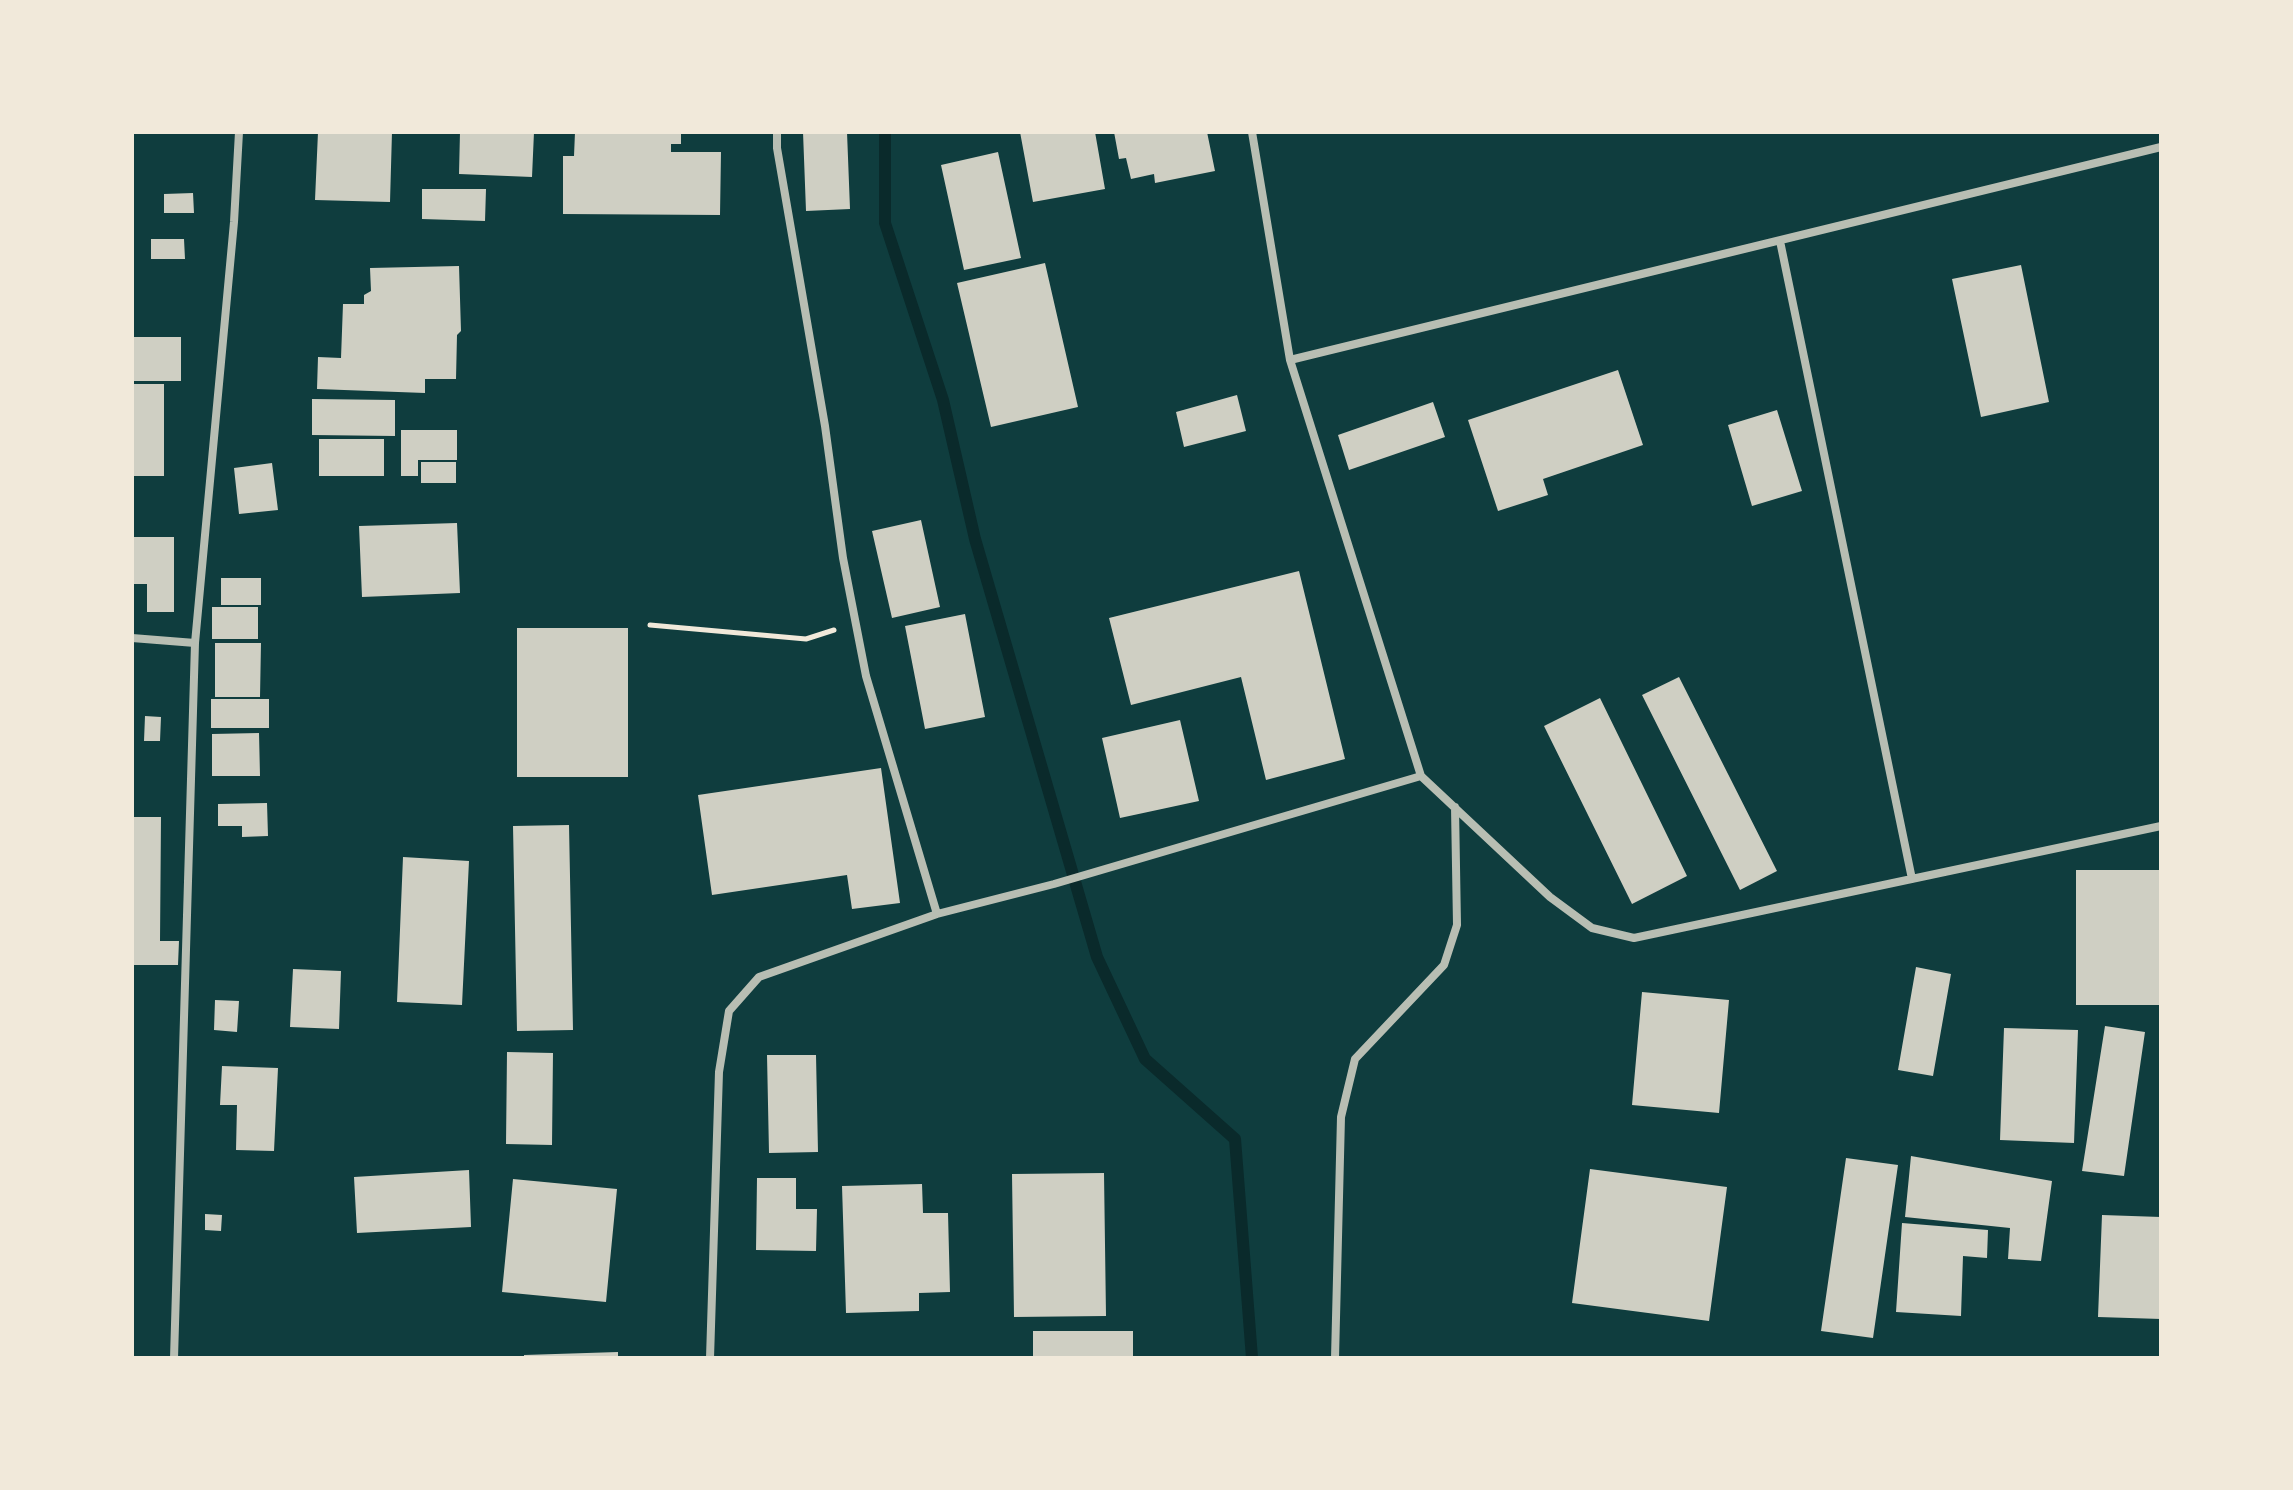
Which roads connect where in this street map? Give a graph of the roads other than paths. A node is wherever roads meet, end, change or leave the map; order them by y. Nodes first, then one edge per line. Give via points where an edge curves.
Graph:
1 (239, 132) edge
2 (777, 132) edge
3 (1252, 132) edge
4 (2161, 147) edge
5 (1780, 241) junction
6 (1290, 360) junction
7 (132, 638) edge
8 (195, 643) junction
9 (1421, 776) junction
10 (1455, 807) junction
11 (2161, 826) edge
12 (1912, 879) junction
13 (937, 914) junction
14 (174, 1358) edge
15 (710, 1358) edge
16 (1335, 1358) edge

1 - 8 street
2 - 13 street via 866,676
3 - 6 street
4 - 5 street
5 - 6 street
5 - 12 street
6 - 9 street
7 - 8 street
8 - 14 street
9 - 10 street
9 - 13 street
10 - 12 street via 1582,921 1634,938
10 - 16 street via 1457,925 1444,965 1355,1059 1341,1117
11 - 12 street
13 - 15 street via 759,977 729,1011 719,1072

